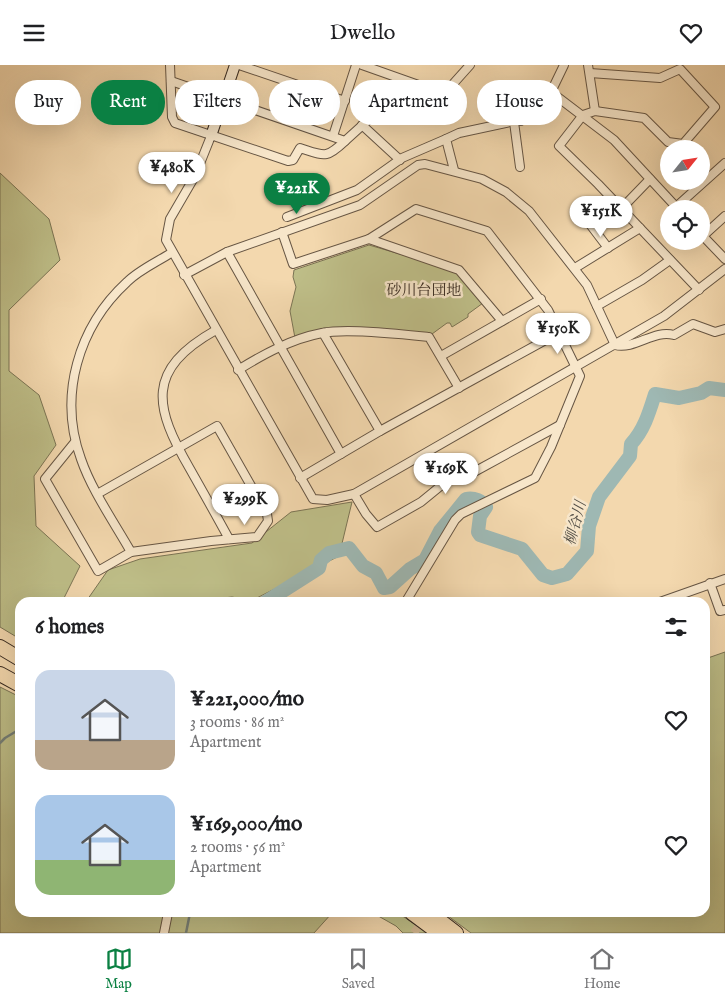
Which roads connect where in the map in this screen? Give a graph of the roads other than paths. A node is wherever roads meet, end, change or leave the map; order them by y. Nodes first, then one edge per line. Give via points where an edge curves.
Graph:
1 (170, 65) edge
2 (235, 65) edge
3 (239, 65) edge
4 (356, 65) edge
5 (362, 65) edge
6 (470, 65) edge
7 (564, 65) edge
8 (589, 69) edge
9 (230, 80) edge
10 (401, 80) edge
11 (457, 80) edge
12 (557, 80) edge
13 (170, 81) junction
14 (175, 83) edge
15 (562, 100) edge
16 (345, 101) junction
17 (259, 111) edge
18 (595, 111) junction
19 (584, 115) junction
20 (215, 125) edge
21 (362, 125) joint
22 (502, 125) edge
23 (518, 125) edge
24 (333, 136) junction
25 (211, 137) junction
26 (446, 139) junction
27 (345, 141) junction
28 (400, 160) junction
29 (725, 163) edge
30 (520, 167) dead end
31 (454, 170) junction
32 (650, 179) junction
33 (670, 200) edge
34 (686, 200) edge
35 (621, 209) junction
36 (725, 216) edge
37 (287, 217) dead end
38 (590, 223) dead end
39 (640, 228) junction
40 (710, 228) edge
41 (282, 232) junction
42 (369, 239) junction
43 (710, 243) edge
44 (608, 248) junction
45 (226, 252) junction
46 (171, 253) junction
47 (670, 259) junction
48 (725, 259) edge
49 (575, 268) junction
50 (725, 269) edge
51 (184, 275) junction
52 (699, 290) junction
53 (541, 299) junction
54 (597, 306) junction
55 (502, 321) junction
56 (725, 329) edge
57 (216, 330) junction
58 (560, 332) junction
59 (323, 333) junction
60 (615, 345) junction
61 (279, 347) junction
62 (441, 356) junction
63 (577, 367) junction
64 (238, 370) junction
65 (459, 388) junction
66 (560, 425) junction
67 (380, 431) junction
68 (75, 442) junction
69 (177, 448) junction
70 (341, 454) junction
71 (300, 478) junction
72 (99, 493) junction
73 (354, 494) junction
74 (229, 539) junction
75 (131, 552) junction
76 (725, 579) edge
77 (710, 583) junction
78 (409, 597) edge
79 (673, 597) edge
80 (725, 610) edge
81 (0, 647) edge
82 (15, 656) edge
83 (0, 675) edge
84 (15, 682) edge
85 (167, 917) edge
86 (417, 917) edge
87 (435, 917) edge
88 (164, 933) edge
89 (439, 933) edge
90 (456, 933) edge

1 - 13 street
2 - 9 street
3 - 16 street
4 - 16 street
5 - 10 street
6 - 11 street
7 - 12 street
8 - 18 street
8 - 18 street via 660,78 680,69 715,107 683,144 668,142 644,118
13 - 14 street
13 - 25 street via 175,123
15 - 19 street
16 - 24 street
17 - 24 street
18 - 19 street
19 - 32 street via 614,140
19 - 35 street via 559,146
20 - 25 street
21 - 27 street
21 - 28 street
22 - 26 street via 459,133
23 - 30 street
24 - 27 street
25 - 27 street via 288,161 293,160 300,148 325,156
25 - 46 street via 195,177 170,219 166,240
26 - 28 street
26 - 31 street
28 - 37 street via 357,190
29 - 34 street
31 - 41 street via 418,165 360,205
31 - 49 street via 482,179 529,211
32 - 33 street
32 - 35 street
35 - 39 street
36 - 40 street
38 - 44 street
39 - 44 street
39 - 47 street
41 - 42 street via 293,264
41 - 45 street
42 - 53 street via 416,209 468,224 487,231
42 - 55 street via 459,270
43 - 48 street
44 - 49 street
45 - 51 street
45 - 61 street
46 - 51 street
46 - 68 street via 127,281 88,332 74,369 71,393
47 - 52 street
47 - 54 street
49 - 54 street
50 - 52 street
51 - 57 street
52 - 60 street via 664,316
53 - 55 street
53 - 58 street
54 - 60 street
55 - 62 street
56 - 60 street via 715,332 693,324 674,335 666,333 624,347
57 - 64 street
57 - 69 street via 193,343 174,362 165,379 162,394 164,412
58 - 63 street
58 - 65 street
59 - 61 street
59 - 62 street via 428,337
59 - 67 street
60 - 63 street
61 - 64 street
61 - 70 street
62 - 65 street
63 - 66 street via 580,376
63 - 73 street
64 - 71 street
65 - 67 street
66 - 73 street via 474,472 454,475 420,502 377,527
66 - 78 street via 535,478 461,513
67 - 70 street
68 - 72 street
68 - 75 street via 45,479 98,571
69 - 72 street
69 - 74 street
69 - 74 street via 217,426 225,440 268,521 258,537
70 - 71 street
71 - 73 street via 313,499 327,500
72 - 75 street
74 - 75 street
76 - 77 street
77 - 79 street
77 - 80 street via 720,611
81 - 82 highway
83 - 84 highway
85 - 88 street
86 - 89 highway
87 - 90 highway

